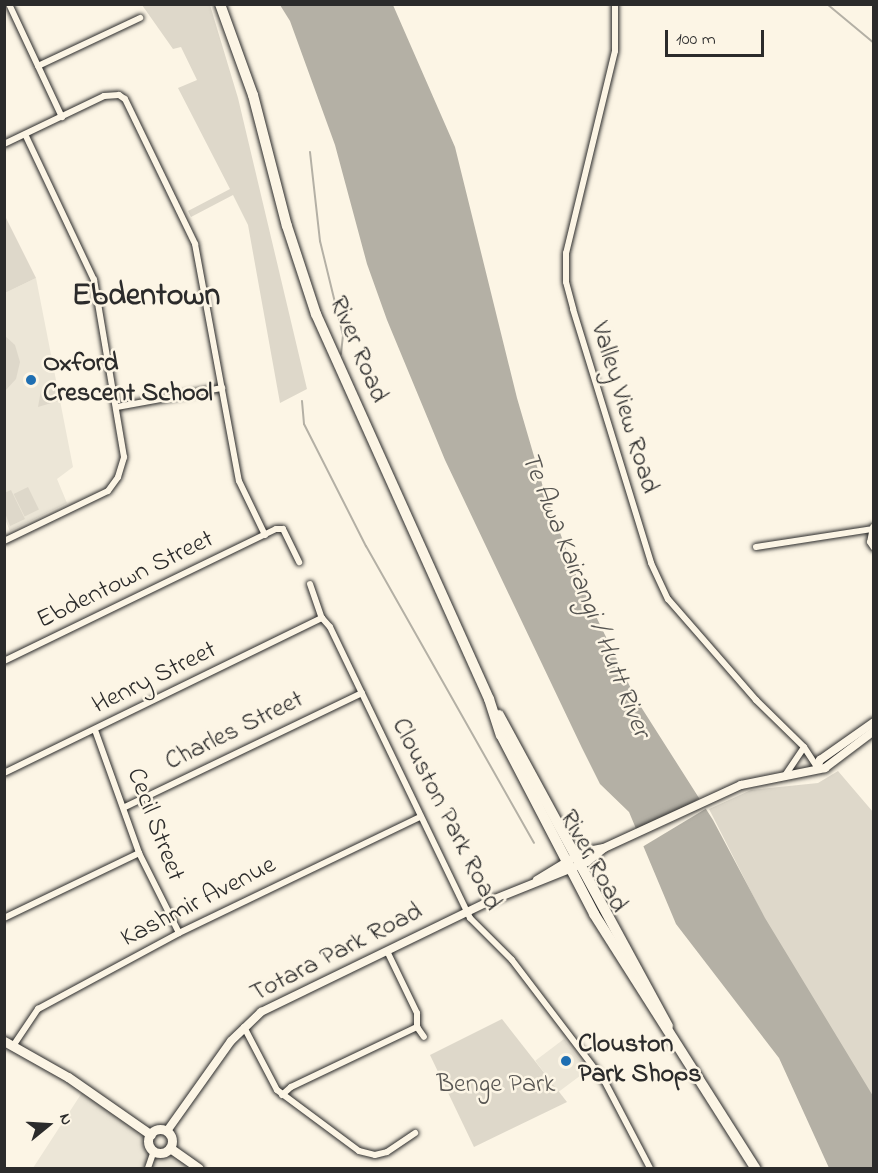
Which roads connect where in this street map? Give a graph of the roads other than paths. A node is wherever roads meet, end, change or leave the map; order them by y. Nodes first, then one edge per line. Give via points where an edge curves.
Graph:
1 (9, 4) edge
2 (220, 4) edge
3 (615, 4) edge
4 (140, 18) dead end
5 (38, 66) junction
6 (62, 117) junction
7 (25, 134) junction
8 (4, 144) edge
9 (222, 388) junction
10 (117, 407) junction
11 (873, 527) edge
12 (265, 535) junction
13 (4, 541) edge
14 (756, 547) dead end
15 (873, 548) edge
16 (299, 562) dead end
17 (310, 584) dead end
18 (322, 618) junction
19 (4, 661) edge
20 (362, 693) junction
21 (873, 722) edge
22 (95, 730) junction
23 (873, 731) edge
24 (804, 747) junction
25 (817, 767) junction
26 (4, 773) edge
27 (786, 774) junction
28 (126, 807) junction
29 (420, 817) junction
30 (140, 853) junction
31 (572, 863) junction
32 (468, 912) junction
33 (4, 918) edge
34 (179, 933) junction
35 (387, 951) junction
36 (244, 1027) junction
37 (417, 1027) junction
38 (424, 1037) dead end
39 (9, 1044) edge
40 (282, 1095) junction
41 (167, 1131) junction
42 (415, 1133) dead end
43 (151, 1135) junction
44 (170, 1148) junction
45 (154, 1151) junction
46 (148, 1168) edge
47 (199, 1168) edge
48 (650, 1168) edge
49 (755, 1168) edge

1 - 5 street
2 - 31 highway, River Road via 253,95 287,226 316,314 489,699 501,735
3 - 24 street, Valley View Road via 615,51 566,253 566,282 639,529 668,599 756,700
4 - 5 street
5 - 6 street
6 - 7 street
6 - 9 street via 104,96 119,95 132,110 195,244
7 - 8 street
7 - 10 street via 93,274
9 - 10 street
9 - 12 street via 239,481
10 - 13 street via 124,457 114,485 102,495
11 - 14 street
11 - 15 street
12 - 16 street via 283,529
12 - 19 street, Ebdentown Street
17 - 18 street, Clouston Park Road
18 - 20 street, Clouston Park Road
18 - 22 street, Henry Street
20 - 28 street, Charles Street
20 - 29 street, Clouston Park Road
21 - 25 street via 820,760
22 - 26 street, Henry Street
22 - 28 street, Cecil Street
23 - 25 street, Totara Park Road via 825,768
24 - 25 street, Valley View Road
24 - 27 street
25 - 27 street, Totara Park Road
27 - 31 street, Totara Park Road via 741,785
28 - 30 street, Cecil Street
29 - 32 street, Clouston Park Road
29 - 34 street, Kashmir Avenue
30 - 33 street
30 - 34 street, Cecil Street
31 - 32 street, Totara Park Road
31 - 49 highway, River Road
32 - 35 street, Totara Park Road
32 - 48 street, Clouston Park Road via 512,960 605,1082
34 - 39 street, Kashmir Avenue via 38,1009
35 - 36 street, Totara Park Road via 261,1012
35 - 37 street via 417,1013
36 - 40 street
36 - 41 street, Totara Park Road
37 - 38 street
37 - 40 street via 291,1087
39 - 43 main road via 76,1083
40 - 42 street via 368,1154 387,1152
41 - 43 main road via 158,1130
41 - 44 main road
43 - 45 main road via 149,1142
44 - 45 main road
44 - 47 main road
45 - 46 street

